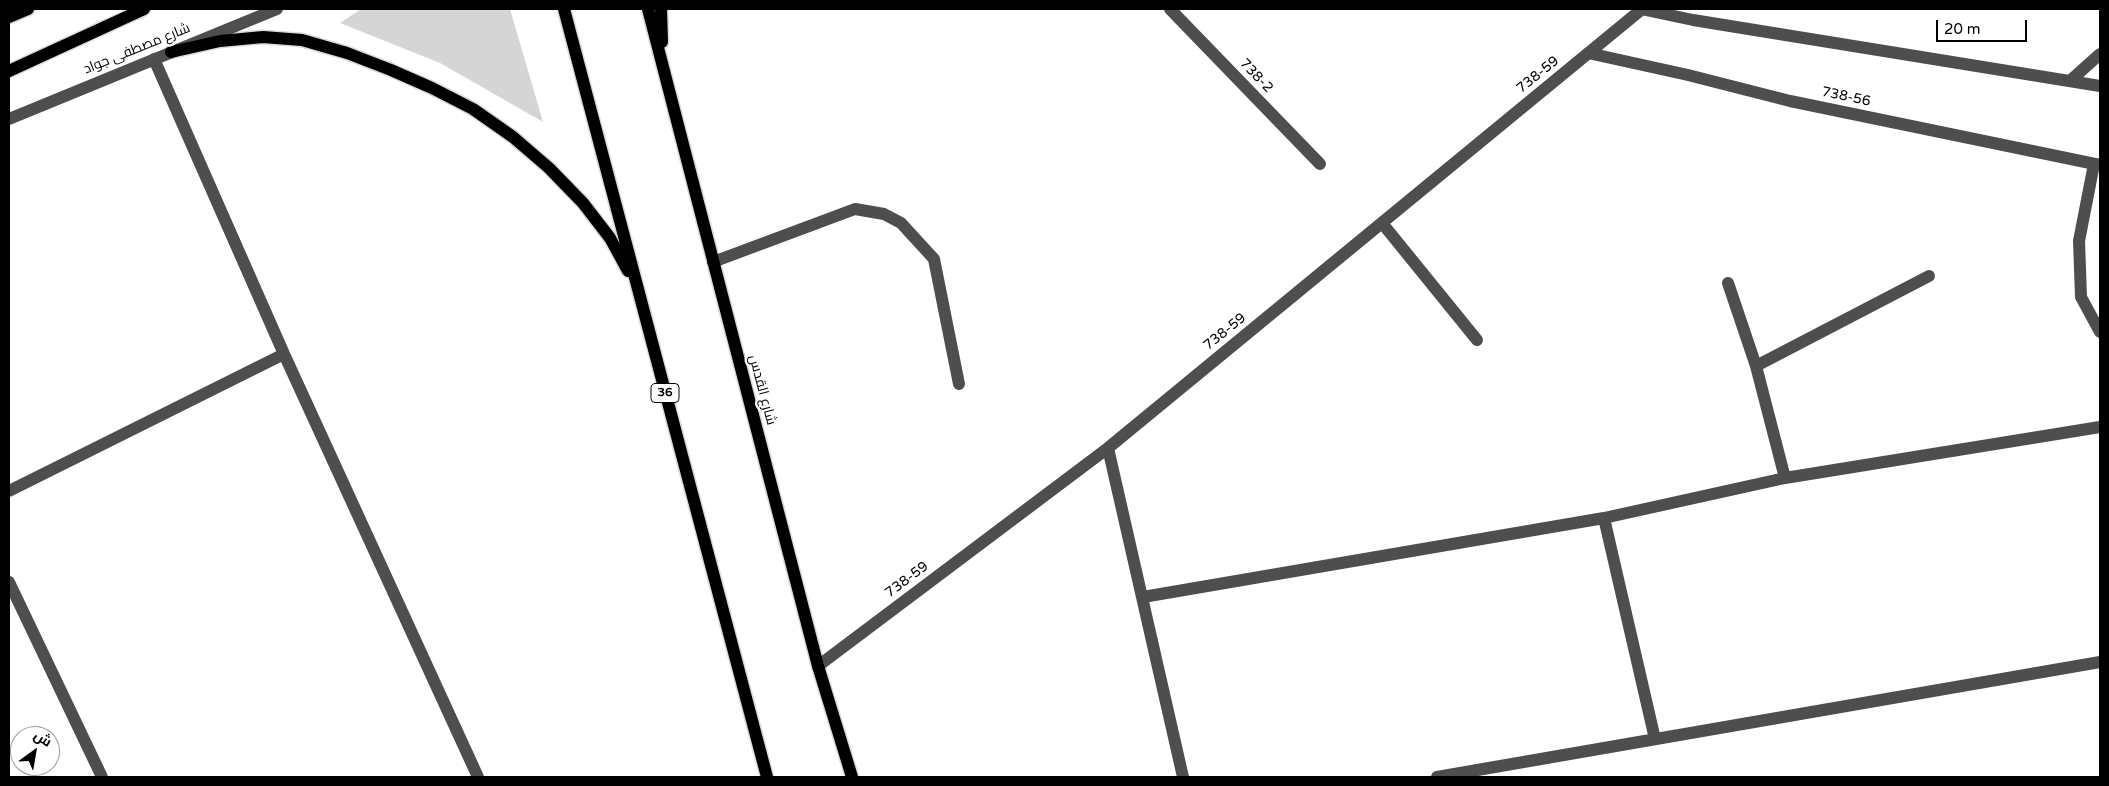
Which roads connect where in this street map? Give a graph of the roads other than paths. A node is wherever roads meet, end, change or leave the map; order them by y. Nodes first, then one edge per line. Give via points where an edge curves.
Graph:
1 (28, 9) edge
2 (144, 9) edge
3 (277, 9) edge
4 (564, 9) edge
5 (648, 9) edge
6 (661, 9) edge
7 (1170, 9) edge
8 (1641, 9) edge
9 (10, 16) edge
10 (170, 52) junction
11 (1588, 53) junction
12 (2100, 54) edge
13 (154, 59) junction
14 (9, 70) edge
15 (2071, 80) junction
16 (666, 82) junction
17 (2100, 86) edge
18 (9, 118) edge
19 (1320, 164) dead end
20 (2097, 164) edge
21 (1382, 223) junction
22 (713, 262) junction
23 (1928, 276) dead end
24 (1728, 283) dead end
25 (642, 308) junction
26 (2100, 332) edge
27 (1477, 340) dead end
28 (284, 354) junction
29 (1756, 366) junction
30 (958, 384) dead end
31 (2100, 427) edge
32 (1108, 448) junction
33 (1785, 478) junction
34 (9, 491) edge
35 (1604, 518) junction
36 (9, 582) edge
37 (1143, 597) junction
38 (2100, 662) edge
39 (818, 666) junction
40 (1655, 739) junction
41 (102, 777) edge
42 (478, 777) edge
43 (766, 777) edge
44 (852, 777) edge
45 (1183, 777) edge
46 (1437, 777) edge

1 - 9 main road
2 - 14 main road
3 - 10 street, شارع مصطفى جواد
4 - 25 main road, 36
5 - 16 main road, شارع القدس
6 - 16 main road
7 - 19 street, 738-2
8 - 11 street, 738-59
8 - 15 street
10 - 13 street, شارع مصطفى جواد
10 - 25 main road via 263,37 302,40 391,70 473,109 549,168 583,203 610,238
11 - 20 street, 738-56 via 1790,101
11 - 21 street, 738-59
12 - 15 street
13 - 18 street, شارع مصطفى جواد
13 - 28 street
15 - 17 street
16 - 22 main road, شارع القدس
20 - 26 street via 2080,241 2081,297
21 - 27 street
21 - 32 street, 738-59
22 - 30 street via 855,209 884,214 901,223 934,259
22 - 39 main road, شارع القدس
23 - 29 street
24 - 29 street
25 - 43 main road, 36
28 - 34 street
28 - 42 street
29 - 33 street
31 - 33 street
32 - 37 street
32 - 39 street, 738-59
33 - 35 street
35 - 37 street
35 - 40 street
36 - 41 street
37 - 45 street
38 - 40 street
39 - 44 main road, شارع القدس
40 - 46 street

